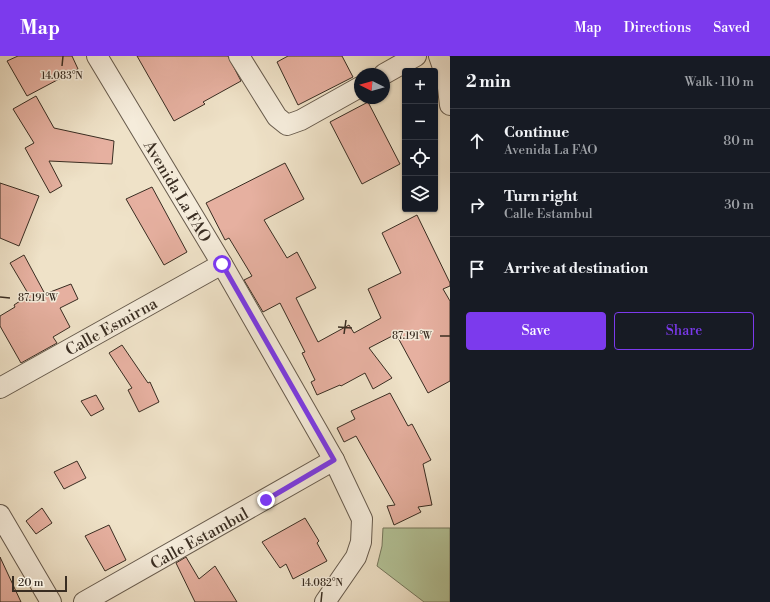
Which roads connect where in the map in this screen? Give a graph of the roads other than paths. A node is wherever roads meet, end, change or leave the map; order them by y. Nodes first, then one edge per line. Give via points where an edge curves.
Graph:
1 (97, 56) edge
2 (239, 56) edge
3 (416, 56) edge
4 (439, 56) edge
5 (390, 71) edge
6 (354, 90) edge
7 (450, 105) edge
8 (222, 264) junction
9 (0, 388) edge
10 (334, 460) junction
11 (0, 515) edge
12 (51, 602) edge
13 (84, 602) edge
14 (325, 602) edge

1 - 8 street, Avenida La FAO
2 - 6 street via 277,117 287,124 300,120
3 - 5 street
4 - 7 street via 447,79
8 - 9 street, Calle Esmirna
8 - 10 street, Avenida La FAO
10 - 13 street, Calle Estambul
10 - 14 street, Avenida La FAO via 362,519 362,530 356,556
11 - 12 street

